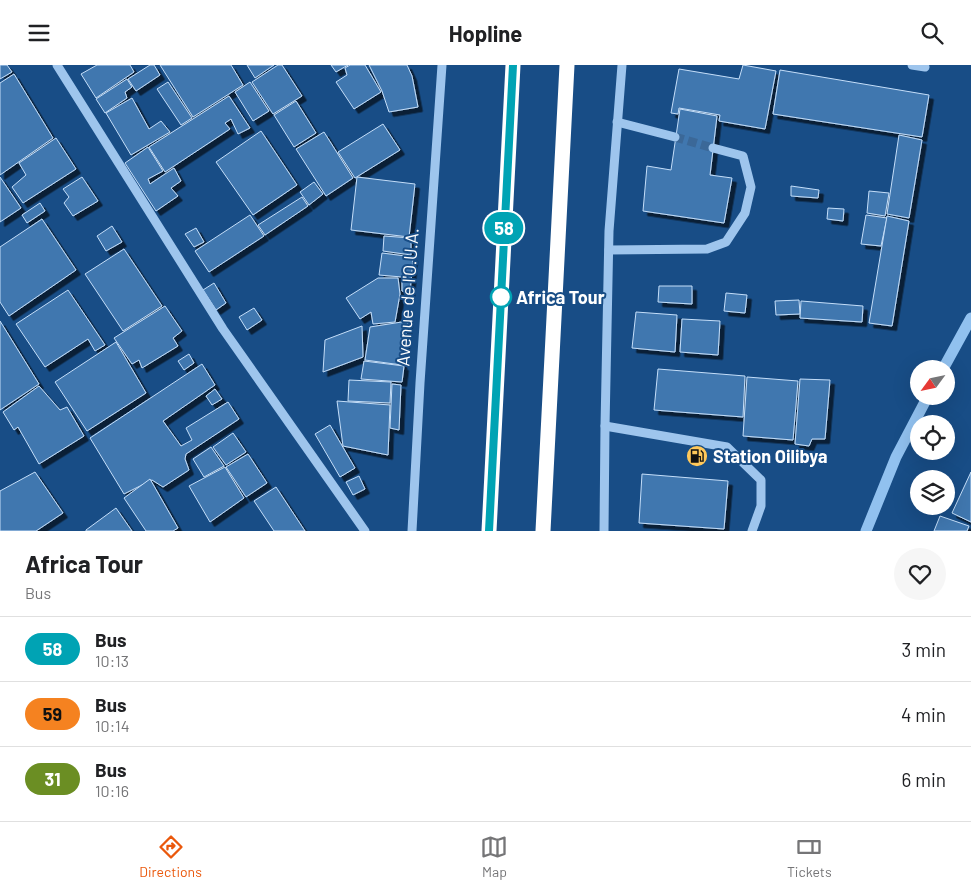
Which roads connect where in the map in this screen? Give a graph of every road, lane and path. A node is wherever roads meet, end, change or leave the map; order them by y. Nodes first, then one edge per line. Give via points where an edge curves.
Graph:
1 (57, 65) edge
2 (442, 65) edge
3 (513, 65) edge
4 (567, 65) edge
5 (622, 65) edge
6 (912, 65) edge
7 (925, 67) dead end
8 (618, 122) junction
9 (675, 137) tunnel mouth
10 (713, 148) tunnel mouth
11 (609, 250) junction
12 (605, 426) junction
13 (365, 531) edge
14 (412, 531) edge
15 (489, 531) edge
16 (542, 531) edge
17 (604, 531) edge
18 (752, 531) edge

1 - 13 street via 224,329
2 - 14 street, Avenue de l'O.U.A.
3 - 15 highway
4 - 16 highway
5 - 8 street
6 - 7 street
8 - 9 street
8 - 11 street
10 - 11 street via 743,156 751,187 745,213 726,242 707,249
11 - 12 street
12 - 17 street
12 - 18 street via 727,447 760,481 760,506

